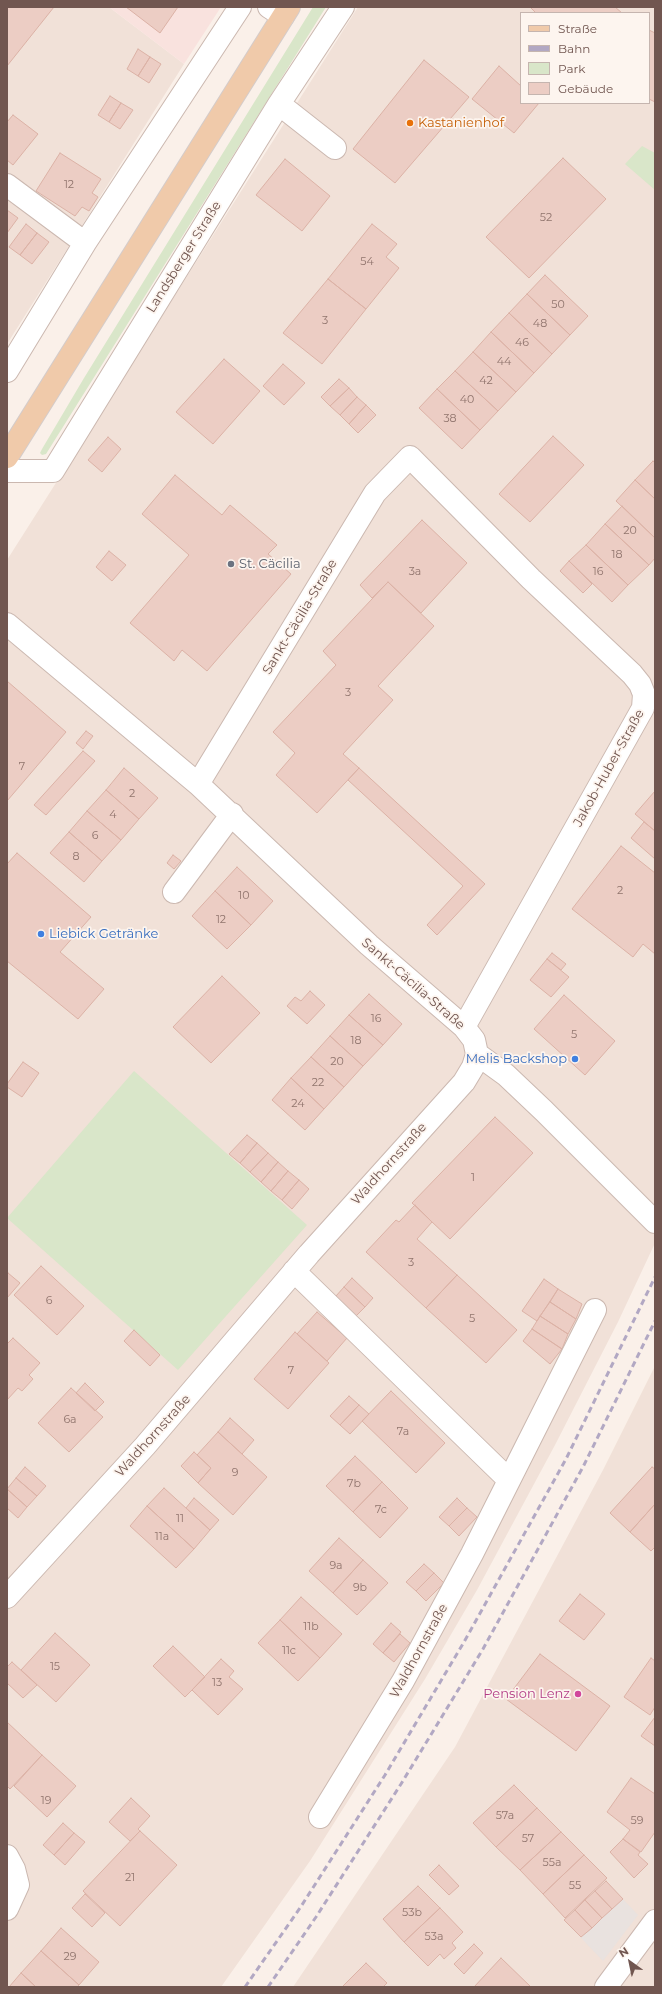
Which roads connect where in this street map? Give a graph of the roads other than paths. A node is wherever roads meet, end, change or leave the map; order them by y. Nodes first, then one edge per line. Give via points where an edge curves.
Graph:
1 (240, 7) edge
2 (343, 7) edge
3 (280, 10) edge
4 (279, 104) junction
5 (335, 148) dead end
6 (7, 185) edge
7 (85, 243) junction
8 (7, 371) edge
9 (7, 457) edge
10 (410, 457) joint
11 (7, 471) edge
12 (9, 631) edge
13 (198, 784) junction
14 (232, 814) junction
15 (174, 892) dead end
16 (464, 1027) junction
17 (477, 1054) junction
18 (655, 1222) edge
19 (294, 1271) junction
20 (595, 1310) dead end
21 (509, 1480) junction
22 (10, 1586) edge
23 (320, 1817) dead end
24 (7, 1856) edge
25 (7, 1909) edge
26 (655, 1921) edge
27 (606, 1987) edge

1 - 7 street
2 - 4 street, Landsberger Straße
3 - 9 main road
4 - 5 street
4 - 11 street, Landsberger Straße via 53,471
6 - 7 street
7 - 8 street
10 - 13 street, Sankt-Cäcilia-Straße via 375,493
10 - 16 street, Jakob-Huber-Straße via 531,579 632,674 644,694 643,708
12 - 13 street, Sankt-Cäcilia-Straße
13 - 14 street, Sankt-Cäcilia-Straße
14 - 15 street
14 - 16 street, Sankt-Cäcilia-Straße via 369,945
16 - 17 street, Sankt-Cäcilia-Straße via 474,1040
17 - 18 street via 506,1075 539,1106
17 - 19 street, Waldhornstraße via 464,1082
19 - 21 street
19 - 22 street, Waldhornstraße via 186,1399
20 - 21 street, Waldhornstraße
21 - 23 street, Waldhornstraße via 403,1681
24 - 25 street via 18,1885
26 - 27 street

